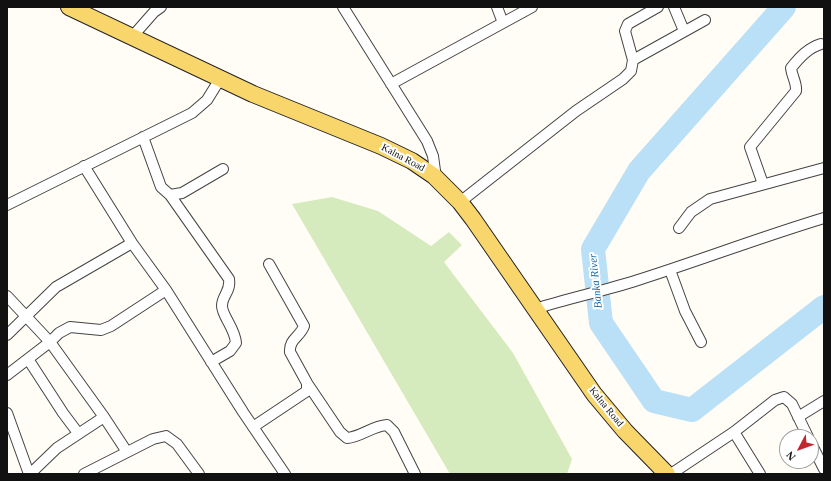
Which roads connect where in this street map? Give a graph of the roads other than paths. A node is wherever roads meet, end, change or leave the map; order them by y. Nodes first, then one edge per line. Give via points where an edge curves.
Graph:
1 (69, 7) edge
2 (161, 7) edge
3 (497, 7) edge
4 (532, 7) edge
5 (658, 7) edge
6 (674, 7) edge
7 (347, 8) edge
8 (705, 20) dead end
9 (503, 22) junction
10 (684, 31) junction
11 (132, 37) junction
12 (823, 46) edge
13 (633, 60) junction
14 (220, 79) junction
15 (391, 84) junction
16 (142, 137) junction
17 (84, 166) junction
18 (824, 168) edge
19 (223, 169) dead end
20 (436, 178) junction
21 (763, 184) junction
22 (170, 195) junction
23 (460, 202) junction
24 (7, 205) edge
25 (824, 218) edge
26 (679, 228) dead end
27 (132, 243) junction
28 (269, 264) dead end
29 (670, 270) junction
30 (166, 290) junction
31 (7, 296) edge
32 (535, 309) junction
33 (27, 317) junction
34 (7, 335) edge
35 (50, 342) junction
36 (702, 342) dead end
37 (28, 359) junction
38 (211, 362) junction
39 (7, 375) edge
40 (307, 383) junction
41 (824, 402) edge
42 (7, 414) edge
43 (798, 416) junction
44 (104, 417) junction
45 (253, 427) junction
46 (804, 429) edge
47 (734, 432) junction
48 (78, 433) junction
49 (126, 452) junction
50 (819, 459) edge
51 (824, 469) edge
52 (29, 474) edge
53 (84, 474) edge
54 (199, 474) edge
55 (285, 474) edge
56 (415, 474) edge
57 (667, 474) edge
58 (671, 474) edge
59 (760, 474) edge

1 - 11 main road, Kalna Road
2 - 11 street
3 - 9 street
4 - 9 street
5 - 13 street via 628,24 625,31
6 - 10 street
7 - 15 street
8 - 10 street
9 - 15 street
10 - 13 street
11 - 14 main road, Kalna Road
12 - 21 street via 812,46 792,68 796,91 750,147
13 - 23 street via 631,71 623,79 576,111
14 - 16 street via 207,100 192,113
14 - 20 main road, Kalna Road via 381,146 412,161
15 - 20 street via 427,141 433,156
16 - 17 street
16 - 22 street via 161,187
17 - 24 street
17 - 27 street
18 - 21 street
19 - 22 street via 182,193
20 - 23 main road, Kalna Road
21 - 26 street via 710,198 691,212
22 - 38 street via 229,279 229,291 222,306 235,333 236,343 230,351
23 - 32 main road, Kalna Road
25 - 29 street
27 - 30 street
27 - 33 street via 56,287
28 - 40 street via 304,326 302,332 292,340 290,352
29 - 32 street
29 - 36 street via 685,311
30 - 35 street via 112,326 101,330 70,328 59,333
30 - 38 street
31 - 33 street
32 - 57 main road, Kalna Road via 594,394
33 - 34 street
33 - 35 street
35 - 37 street
35 - 44 street
37 - 39 street
37 - 48 street
38 - 45 street
40 - 45 street via 306,391 300,397
40 - 56 street via 346,438 355,437 376,426 386,425 394,432
41 - 43 street
42 - 52 street
43 - 46 street
43 - 47 street via 792,404 784,397 775,400
44 - 48 street
44 - 49 street
45 - 55 street
47 - 58 street
47 - 59 street
48 - 52 street
49 - 53 street
49 - 54 street via 153,439 166,436 176,444
50 - 51 street

